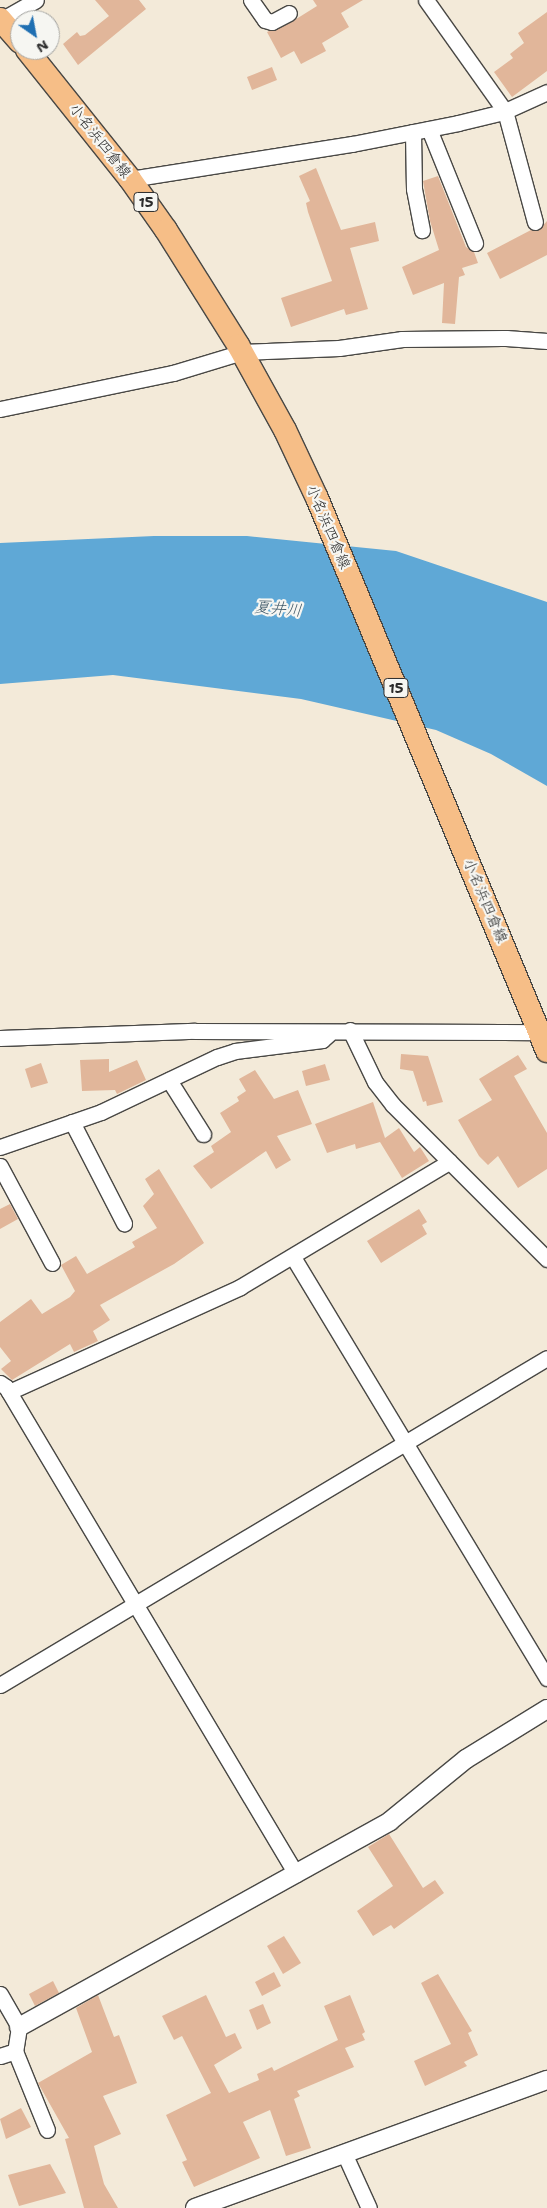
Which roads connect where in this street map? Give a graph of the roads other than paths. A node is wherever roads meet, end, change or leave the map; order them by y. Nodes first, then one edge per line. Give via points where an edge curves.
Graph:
1 (36, 0) edge
2 (251, 0) edge
3 (426, 0) edge
4 (289, 12) dead end
5 (1, 20) edge
6 (10, 30) edge
7 (34, 60) edge
8 (547, 92) edge
9 (505, 111) junction
10 (429, 129) junction
11 (413, 132) junction
12 (130, 179) junction
13 (535, 222) dead end
14 (422, 230) dead end
15 (475, 243) dead end
16 (547, 341) edge
17 (245, 358) junction
18 (0, 409) edge
19 (334, 1030) junction
20 (350, 1030) junction
21 (542, 1033) edge
22 (0, 1038) edge
23 (170, 1080) junction
24 (72, 1122) junction
25 (203, 1134) dead end
26 (0, 1147) edge
27 (449, 1162) junction
28 (0, 1166) edge
29 (124, 1223) dead end
30 (293, 1256) junction
31 (547, 1258) edge
32 (52, 1263) dead end
33 (547, 1358) edge
34 (4, 1387) edge
35 (406, 1443) junction
36 (134, 1605) junction
37 (547, 1678) edge
38 (0, 1685) edge
39 (547, 1709) edge
40 (296, 1874) junction
41 (0, 1994) edge
42 (20, 2027) junction
43 (15, 2051) junction
44 (0, 2056) edge
45 (547, 2080) edge
46 (47, 2130) dead end
47 (344, 2153) junction
48 (195, 2208) edge
49 (369, 2208) edge

1 - 5 street
2 - 4 street via 265,20 272,22
3 - 9 street
5 - 6 main road
7 - 12 main road, 小名浜四倉線 / 15
8 - 9 street
9 - 10 street
9 - 13 street
10 - 11 street
10 - 15 street
11 - 12 street
11 - 14 street via 414,189
12 - 17 main road, 小名浜四倉線 / 15
16 - 17 street via 402,339
17 - 18 street
17 - 21 main road, 小名浜四倉線 / 15 via 317,498
19 - 20 street
19 - 22 street
19 - 23 street via 322,1040 235,1051
20 - 21 street
20 - 27 street via 375,1082
23 - 24 street
23 - 25 street
24 - 26 street
24 - 29 street
27 - 30 street
27 - 31 street
28 - 32 street
30 - 34 street via 240,1287
30 - 35 street
33 - 35 street
34 - 36 street
35 - 36 street
35 - 37 street
36 - 38 street
36 - 40 street
39 - 40 street via 466,1759 390,1821
40 - 42 street
41 - 42 street
42 - 43 street
43 - 44 street
43 - 46 street
45 - 47 street
47 - 48 street
47 - 49 street

